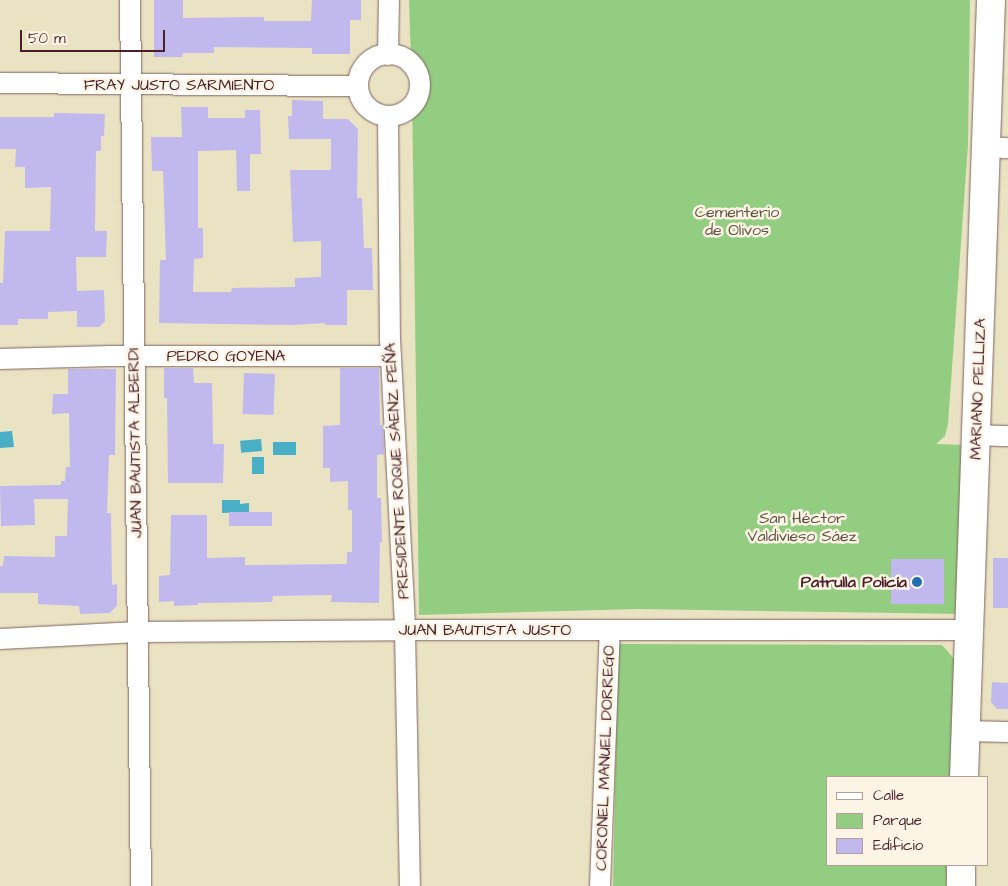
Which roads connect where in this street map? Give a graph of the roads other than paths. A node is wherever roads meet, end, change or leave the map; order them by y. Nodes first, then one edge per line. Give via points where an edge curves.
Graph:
1 (130, 0) edge
2 (389, 0) edge
3 (991, 0) edge
4 (388, 55) junction
5 (0, 83) edge
6 (131, 84) junction
7 (358, 86) junction
8 (388, 116) junction
9 (997, 147) edge
10 (135, 356) junction
11 (391, 356) junction
12 (0, 359) edge
13 (976, 435) junction
14 (1008, 436) edge
15 (405, 630) junction
16 (610, 630) junction
17 (969, 630) junction
18 (138, 632) junction
19 (0, 639) edge
20 (966, 731) junction
21 (1008, 732) edge
22 (964, 776) edge
23 (961, 866) edge
24 (140, 886) edge
25 (410, 886) edge
26 (600, 886) edge
27 (960, 886) edge

1 - 6 street, JUAN BAUTISTA ALBERDI
2 - 4 street
3 - 9 street, MARIANO PELLIZA
4 - 7 street via 378,56 364,68
4 - 8 street via 398,56 410,64 417,71 420,86 413,104 398,115
5 - 6 street, FRAY JUSTO SARMIENTO
6 - 7 street, FRAY JUSTO SARMIENTO
6 - 10 street, JUAN BAUTISTA ALBERDI
7 - 8 street via 364,103 371,110
8 - 11 street, PRESIDENTE ROQUE SÁENZ PEÑA
9 - 13 street, MARIANO PELLIZA
10 - 11 street, PEDRO GOYENA
10 - 12 street, PEDRO GOYENA
10 - 18 street, JUAN BAUTISTA ALBERDI
11 - 15 street, PRESIDENTE ROQUE SÁENZ PEÑA
13 - 14 street
13 - 17 street, MARIANO PELLIZA
15 - 16 street, JUAN BAUTISTA JUSTO
15 - 18 street, JUAN BAUTISTA JUSTO
15 - 25 street, PRESIDENTE ROQUE SÁENZ PEÑA
16 - 17 street, JUAN BAUTISTA JUSTO
16 - 26 street, CORONEL MANUEL DORREGO
17 - 20 street, MARIANO PELLIZA
18 - 19 street, JUAN BAUTISTA JUSTO
18 - 24 street, JUAN BAUTISTA ALBERDI
20 - 21 street
20 - 22 street, MARIANO PELLIZA
23 - 27 street

